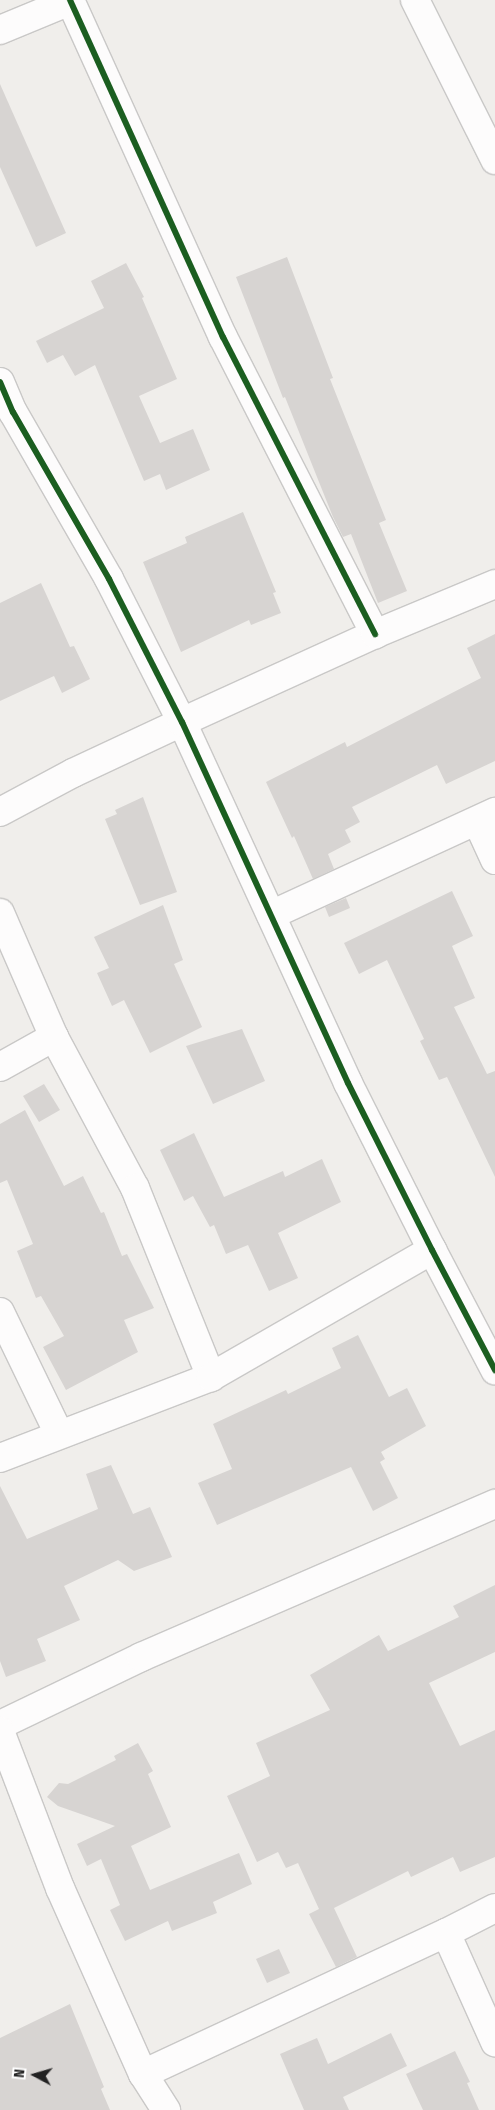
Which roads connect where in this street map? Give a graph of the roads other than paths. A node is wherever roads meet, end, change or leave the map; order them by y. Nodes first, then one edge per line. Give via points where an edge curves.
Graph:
1 (70, 0) edge
2 (415, 0) edge
3 (0, 30) edge
4 (495, 160) edge
5 (0, 382) edge
6 (7, 415) edge
7 (495, 584) edge
8 (375, 634) junction
9 (182, 722) junction
10 (0, 812) edge
11 (486, 816) edge
12 (495, 860) edge
13 (0, 913) edge
14 (271, 915) junction
15 (54, 1036) junction
16 (0, 1067) edge
17 (432, 1250) junction
18 (0, 1312) edge
19 (495, 1370) edge
20 (211, 1377) junction
21 (59, 1434) junction
22 (0, 1458) edge
23 (495, 1504) edge
24 (0, 1725) edge
25 (0, 1730) edge
26 (495, 1908) edge
27 (446, 1933) junction
28 (495, 2042) edge
29 (143, 2074) junction
30 (166, 2110) edge

1 - 3 street
1 - 8 street via 223,337
2 - 4 street
5 - 6 street
6 - 9 street via 109,579
7 - 8 street
8 - 9 street
9 - 10 street via 73,773
9 - 14 street
11 - 12 street
11 - 14 street
13 - 15 street
14 - 17 street via 348,1083
15 - 16 street
15 - 20 street via 135,1188
17 - 19 street
17 - 20 street
18 - 21 street
20 - 21 street
21 - 22 street
23 - 24 street via 141,1657
25 - 29 street via 60,1888
26 - 27 street
27 - 28 street
27 - 29 street
29 - 30 street

